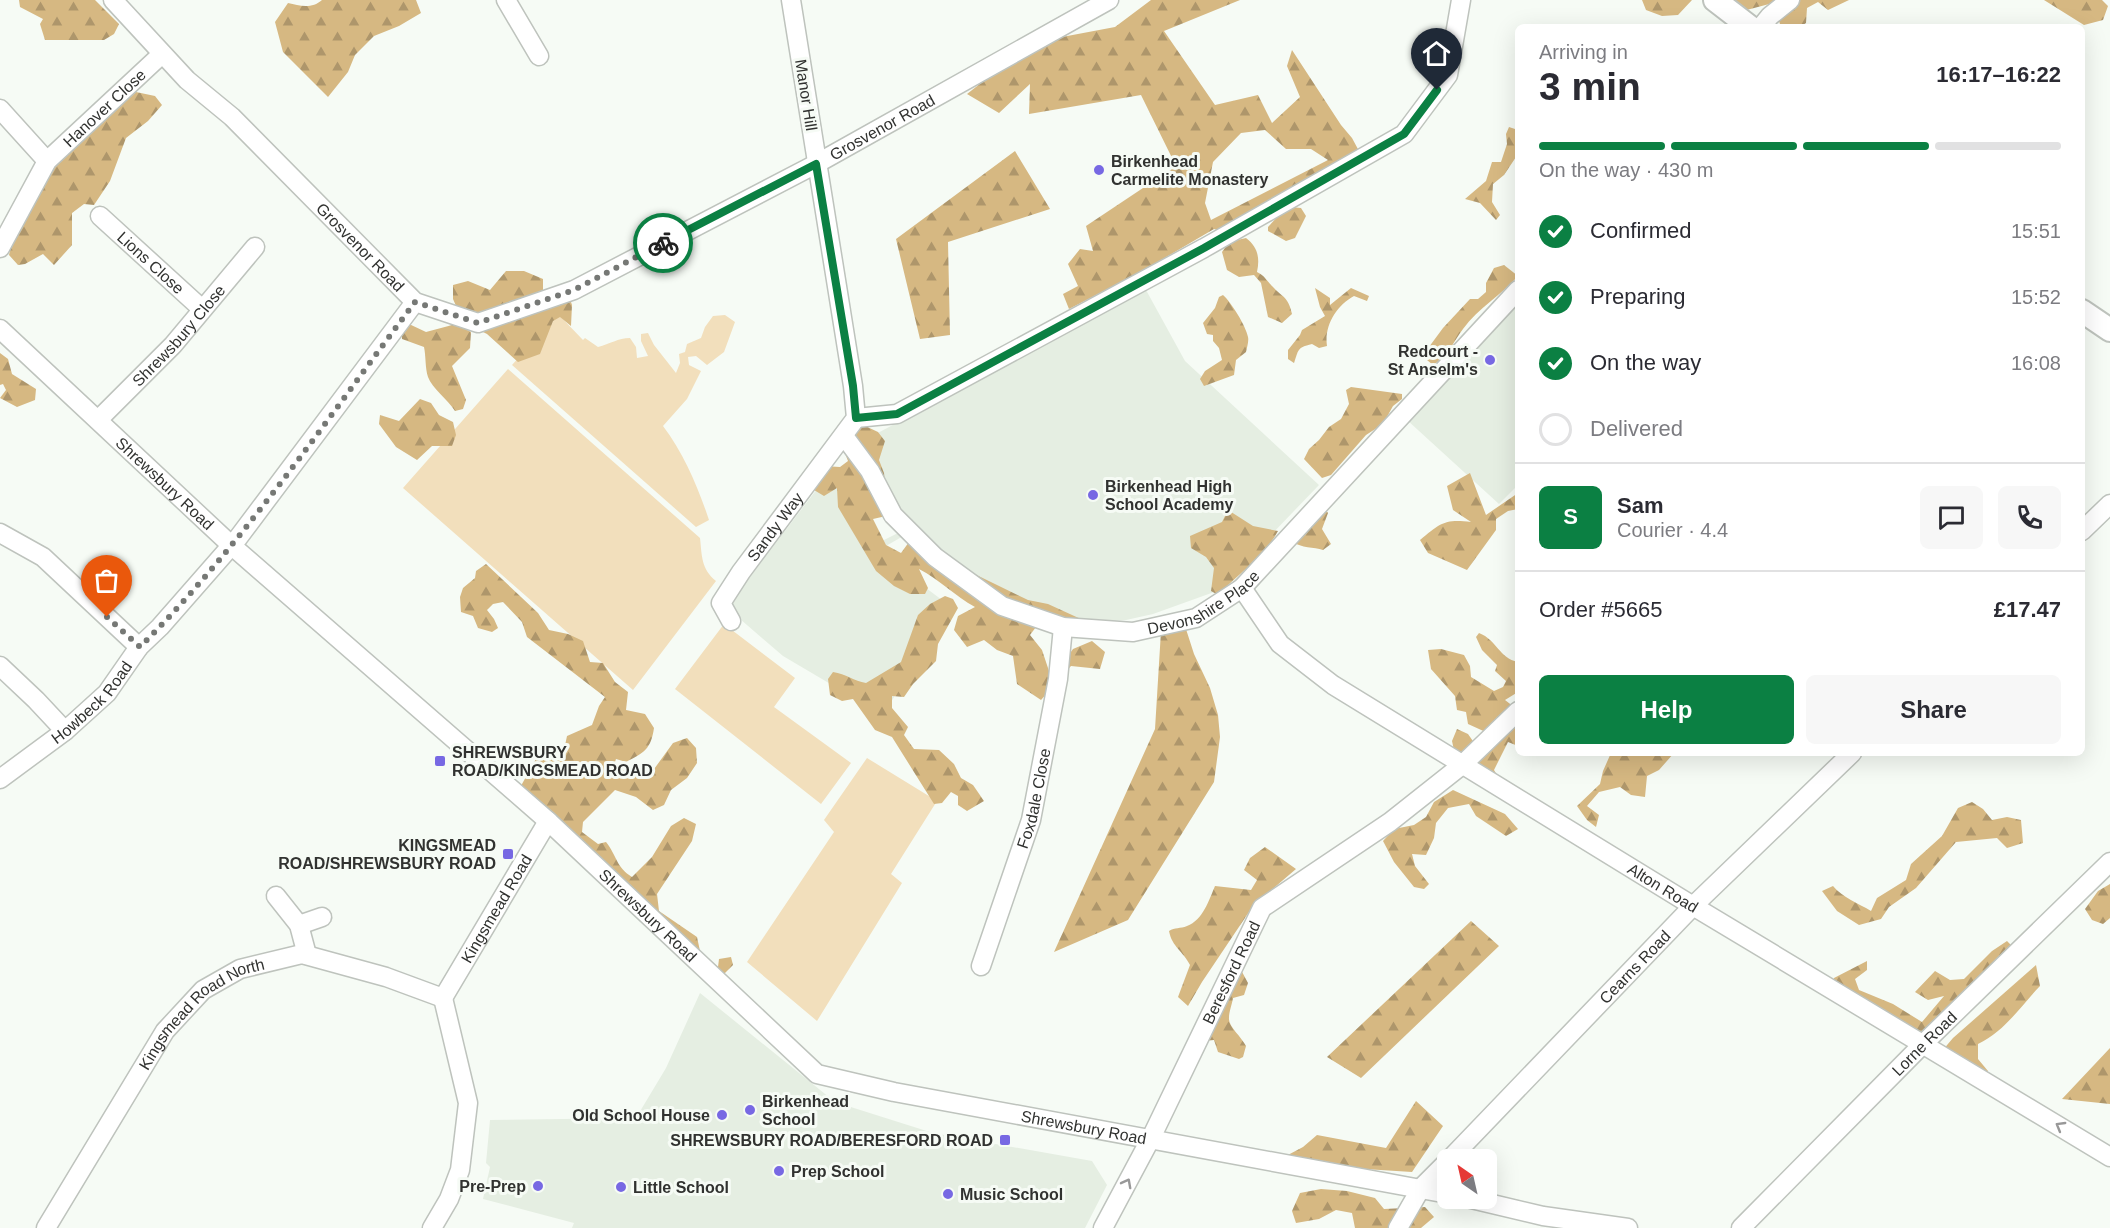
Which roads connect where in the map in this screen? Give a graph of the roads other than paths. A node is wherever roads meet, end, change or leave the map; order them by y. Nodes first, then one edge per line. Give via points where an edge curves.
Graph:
1 (112, 0) edge
2 (506, 0) edge
3 (791, 0) edge
4 (1109, 0) edge
5 (1461, 0) edge
6 (1715, 0) edge
7 (1790, 0) edge
8 (1746, 24) edge
9 (1763, 24) edge
10 (162, 54) junction
11 (539, 56) dead end
12 (0, 109) edge
13 (46, 161) junction
14 (816, 164) junction
15 (100, 216) dead end
16 (255, 247) dead end
17 (0, 248) edge
18 (1515, 293) edge
19 (415, 302) junction
20 (202, 309) junction
21 (2085, 313) edge
22 (0, 329) edge
23 (2110, 330) edge
24 (856, 418) junction
25 (98, 420) junction
26 (844, 436) junction
27 (2110, 504) edge
28 (2085, 528) edge
29 (0, 533) edge
30 (231, 545) junction
31 (1242, 588) junction
32 (731, 621) dead end
33 (1063, 627) junction
34 (140, 647) junction
35 (0, 666) edge
36 (1515, 714) edge
37 (65, 731) junction
38 (1849, 756) edge
39 (1462, 765) junction
40 (0, 779) edge
41 (548, 821) junction
42 (2110, 862) edge
43 (276, 896) dead end
44 (1693, 906) junction
45 (322, 917) dead end
46 (299, 925) junction
47 (307, 955) junction
48 (981, 966) dead end
49 (443, 998) junction
50 (1922, 1045) junction
51 (1151, 1138) junction
52 (1459, 1149) edge
53 (2110, 1156) edge
54 (1437, 1171) edge
55 (1421, 1188) junction
56 (1437, 1192) edge
57 (1497, 1205) edge
58 (46, 1228) edge
59 (432, 1228) edge
60 (1103, 1228) edge
61 (1398, 1228) edge
62 (1628, 1228) edge
63 (1741, 1228) edge

1 - 10 street, Grosvenor Road
2 - 11 street
3 - 14 street, Manor Hill
4 - 14 street, Grosvenor Road
5 - 24 street via 1448,75 1404,134 1204,248 897,414
6 - 8 street
7 - 9 street
10 - 13 street, Hanover Close
10 - 19 street, Grosvenor Road via 232,117
12 - 13 street
13 - 17 street, Hanover Close
14 - 19 street, Grosvenor Road via 574,290 478,323
14 - 24 street, Manor Hill
15 - 20 street, Lions Close
16 - 20 street, Shrewsbury Close
18 - 31 street, Devonshire Place
19 - 30 street, Howbeck Road
20 - 25 street, Shrewsbury Close via 173,345
21 - 23 street
22 - 25 street, Shrewsbury Road
24 - 26 street
25 - 30 street, Shrewsbury Road
26 - 32 street, Sandy Way via 721,603
26 - 33 street, Devonshire Place via 870,471 893,515 935,557 1002,606
27 - 28 street
29 - 34 street via 44,557
30 - 34 street, Howbeck Road
30 - 41 street, Shrewsbury Road
31 - 33 street, Devonshire Place via 1196,618 1133,632
31 - 39 street, Alton Road via 1280,644 1333,685
33 - 48 street, Foxdale Close via 1058,679 1031,820
34 - 37 street, Howbeck Road via 107,693
35 - 37 street
36 - 39 street, Beresford Road
37 - 40 street, Howbeck Road
38 - 44 street, Cearns Road
39 - 44 street, Alton Road
39 - 51 street, Beresford Road via 1390,822 1262,908
41 - 49 street, Kingsmead Road
41 - 51 street, Shrewsbury Road via 817,1074 894,1092
42 - 50 street, Lorne Road
43 - 46 street
44 - 50 street, Alton Road
44 - 52 street, Cearns Road
45 - 46 street
46 - 47 street
47 - 49 street, Kingsmead Road North via 386,976
47 - 58 street, Kingsmead Road North via 240,969 203,990 165,1030
49 - 59 street via 468,1103 460,1170
53 -> 50 street, Alton Road
50 - 63 street, Lorne Road
51 - 55 street, Shrewsbury Road
60 -> 51 street, Beresford Road
54 - 55 street, Cearns Road
55 - 56 street, Shrewsbury Road
55 - 61 street, Cearns Road
57 - 62 street

